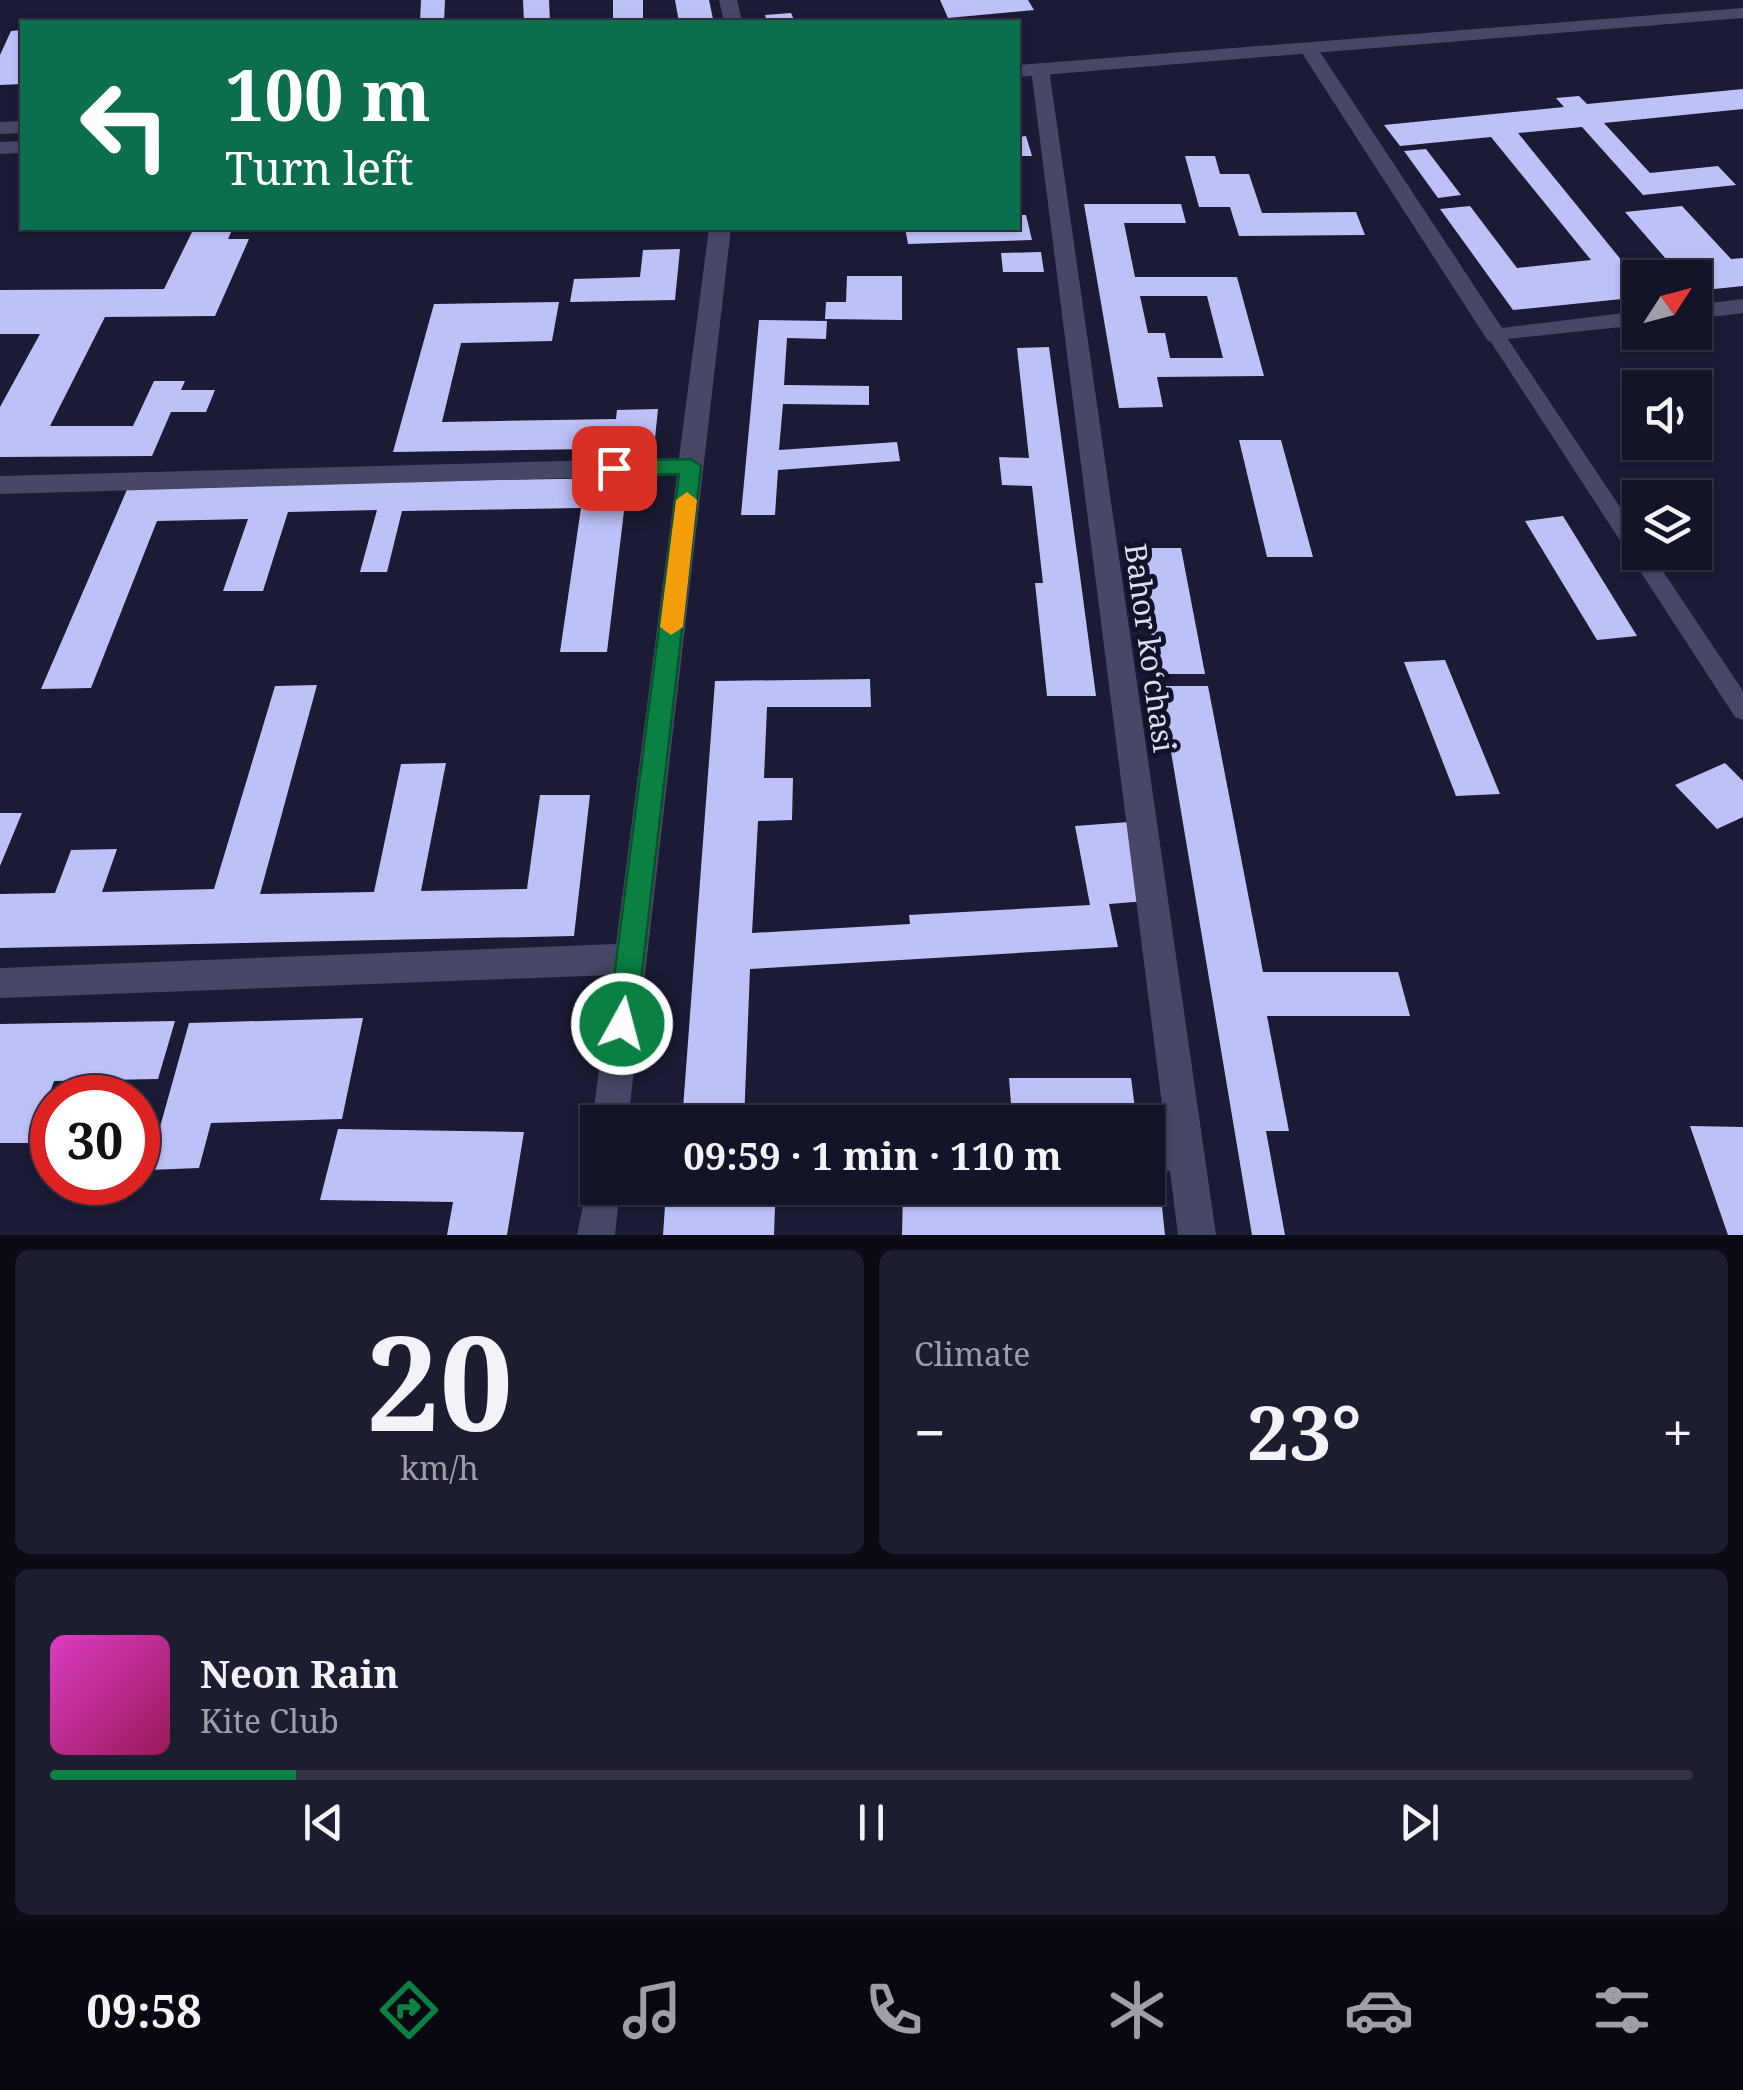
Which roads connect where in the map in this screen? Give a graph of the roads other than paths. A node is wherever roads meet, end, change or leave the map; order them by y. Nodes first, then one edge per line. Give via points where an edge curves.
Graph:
1 (1734, 0) edge
2 (1743, 13) edge
3 (1307, 47) junction
4 (1025, 65) edge
5 (720, 230) edge
6 (1743, 306) edge
7 (1712, 310) edge
8 (1622, 320) edge
9 (1496, 336) junction
10 (691, 466) junction
11 (0, 484) edge
12 (1743, 710) edge
13 (630, 959) junction
14 (0, 983) edge
15 (612, 1105) edge
16 (1187, 1153) junction
17 (1165, 1154) edge
18 (600, 1205) edge
19 (596, 1235) edge
20 (1197, 1235) edge

1 - 4 street
2 - 3 street
3 - 4 street
3 - 9 street
4 - 16 street, Bahor koʻchasi
5 - 10 street
6 - 7 street
8 - 9 street
9 - 12 lane
10 - 11 street
10 - 13 street
13 - 14 street
13 - 15 street
16 - 17 street
16 - 20 street, Bahor koʻchasi
18 - 19 street

